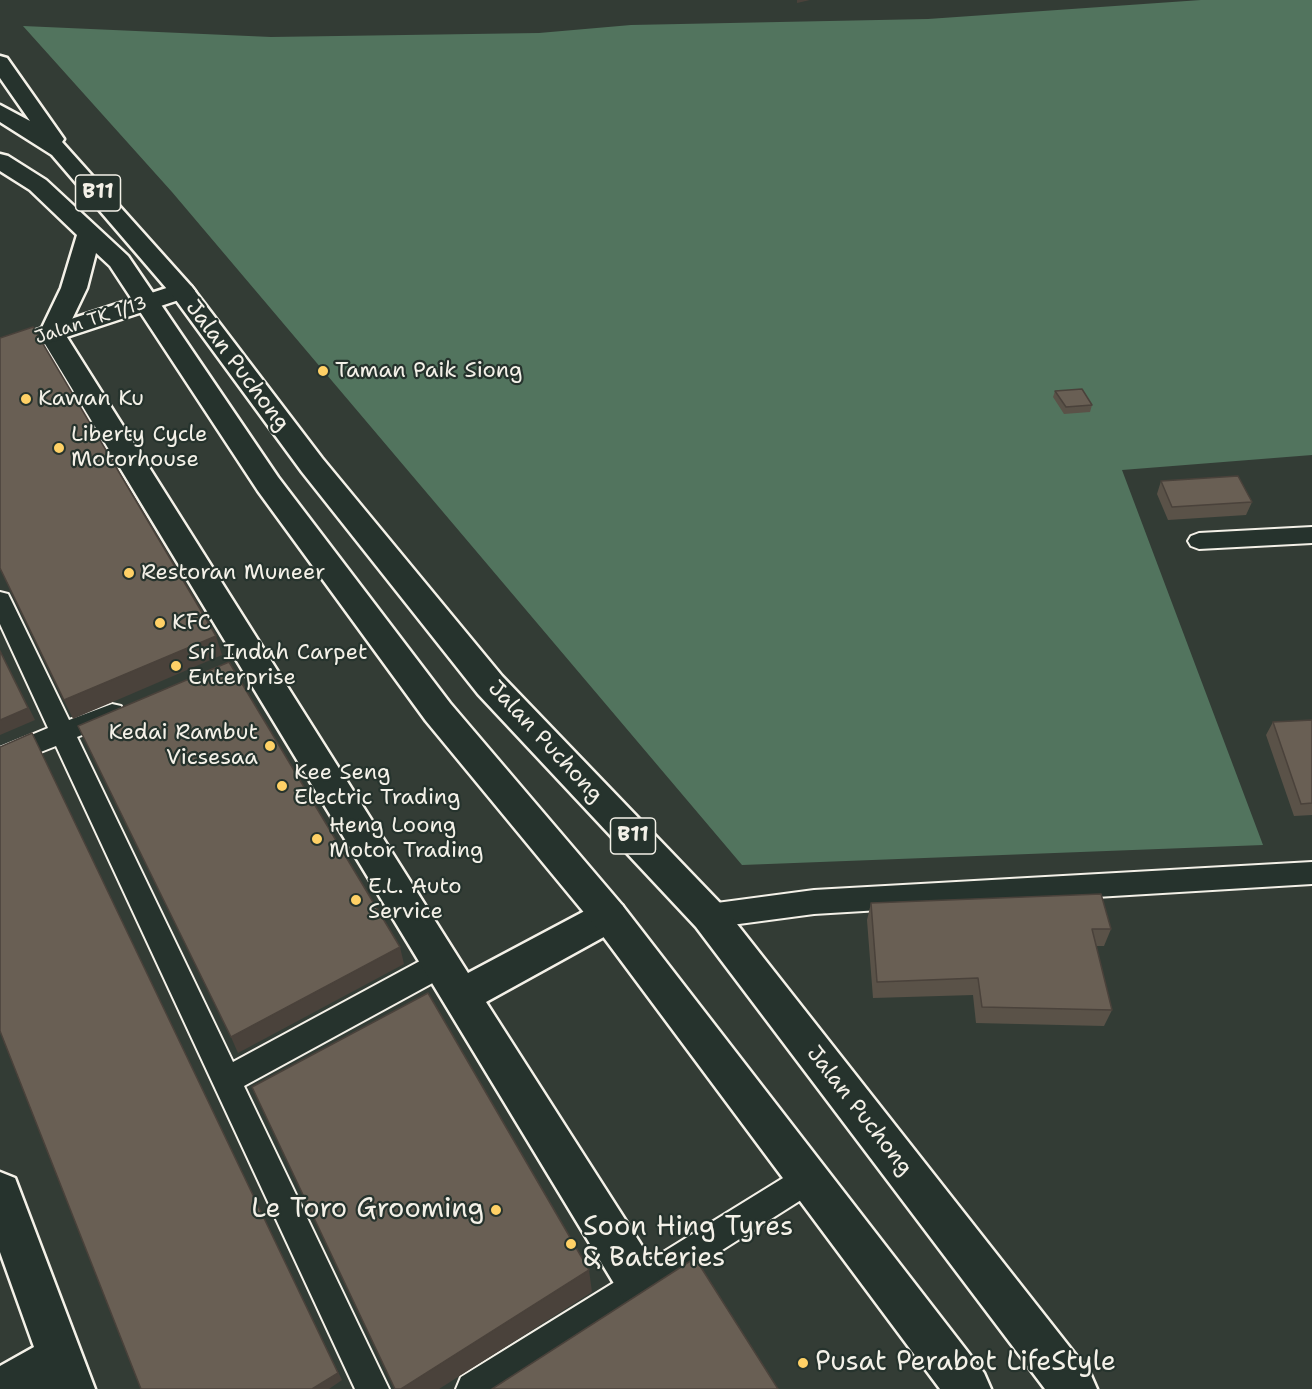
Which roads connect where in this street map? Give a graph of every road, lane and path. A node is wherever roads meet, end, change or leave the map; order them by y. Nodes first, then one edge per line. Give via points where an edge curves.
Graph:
1 (0, 62) edge
2 (0, 112) edge
3 (0, 138) edge
4 (60, 150) junction
5 (0, 161) edge
6 (38, 185) junction
7 (90, 233) junction
8 (182, 291) junction
9 (148, 302) junction
10 (52, 334) junction
11 (0, 351) edge
12 (1312, 535) edge
13 (1199, 541) dead end
14 (0, 600) edge
15 (129, 706) edge
16 (62, 733) junction
17 (0, 758) edge
18 (1312, 873) edge
19 (609, 916) junction
20 (709, 916) junction
21 (441, 964) junction
22 (461, 996) junction
23 (226, 1080) junction
24 (809, 1177) junction
25 (0, 1193) edge
26 (640, 1284) junction
27 (66, 1373) edge
28 (4, 1389) edge
29 (372, 1389) edge
30 (473, 1389) edge
31 (968, 1389) edge
32 (1074, 1389) edge

1 - 4 main road
2 - 4 main road, Jalan Puchong / B11
3 - 6 main road
4 - 8 main road, Jalan Puchong / B11
5 - 6 main road, Jalan Puchong / B11
6 - 7 main road, Jalan Puchong / B11
7 - 9 main road, Jalan Puchong / B11 via 119,261
7 - 10 main road via 74,288
8 - 9 main road, Jalan TK 1/13
8 - 20 main road, Jalan Puchong / B11 via 312,465 490,685
9 - 10 main road, Jalan TK 1/13
9 - 19 main road, Jalan Puchong / B11 via 268,484 438,712
10 - 11 main road, Jalan TK 1/13
10 - 21 main road via 239,662
12 - 13 lane
14 - 16 lane
15 - 16 lane
16 - 17 lane
16 - 23 lane
18 - 20 lane via 814,902
19 - 22 main road
19 - 24 main road, Jalan Puchong / B11
20 - 32 main road, Jalan Puchong / B11
21 - 22 main road
21 - 23 lane
22 - 26 main road
23 - 29 lane
24 - 26 lane
24 - 31 main road, Jalan Puchong / B11
25 - 27 main road
26 - 30 lane
27 - 28 main road

